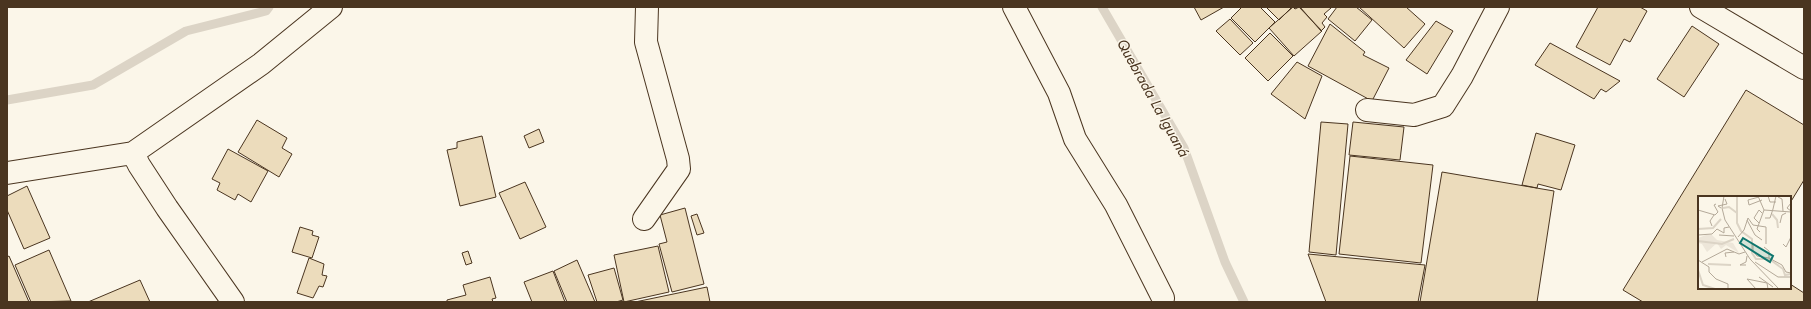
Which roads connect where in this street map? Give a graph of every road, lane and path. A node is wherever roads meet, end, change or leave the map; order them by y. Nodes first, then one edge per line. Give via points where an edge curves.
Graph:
1 (331, 7) edge
2 (647, 7) edge
3 (1014, 7) edge
4 (1498, 7) edge
5 (1701, 7) edge
6 (1804, 68) edge
7 (1367, 110) dead end
8 (133, 154) junction
9 (7, 173) edge
10 (644, 219) dead end
11 (1164, 298) dead end
12 (233, 302) edge

1 - 8 street via 261,64
2 - 10 street via 646,42 679,169
3 - 11 street via 1060,93 1075,138 1116,205
4 - 7 street via 1462,76 1442,106 1414,115
5 - 6 street
8 - 9 street
8 - 12 street via 167,208

